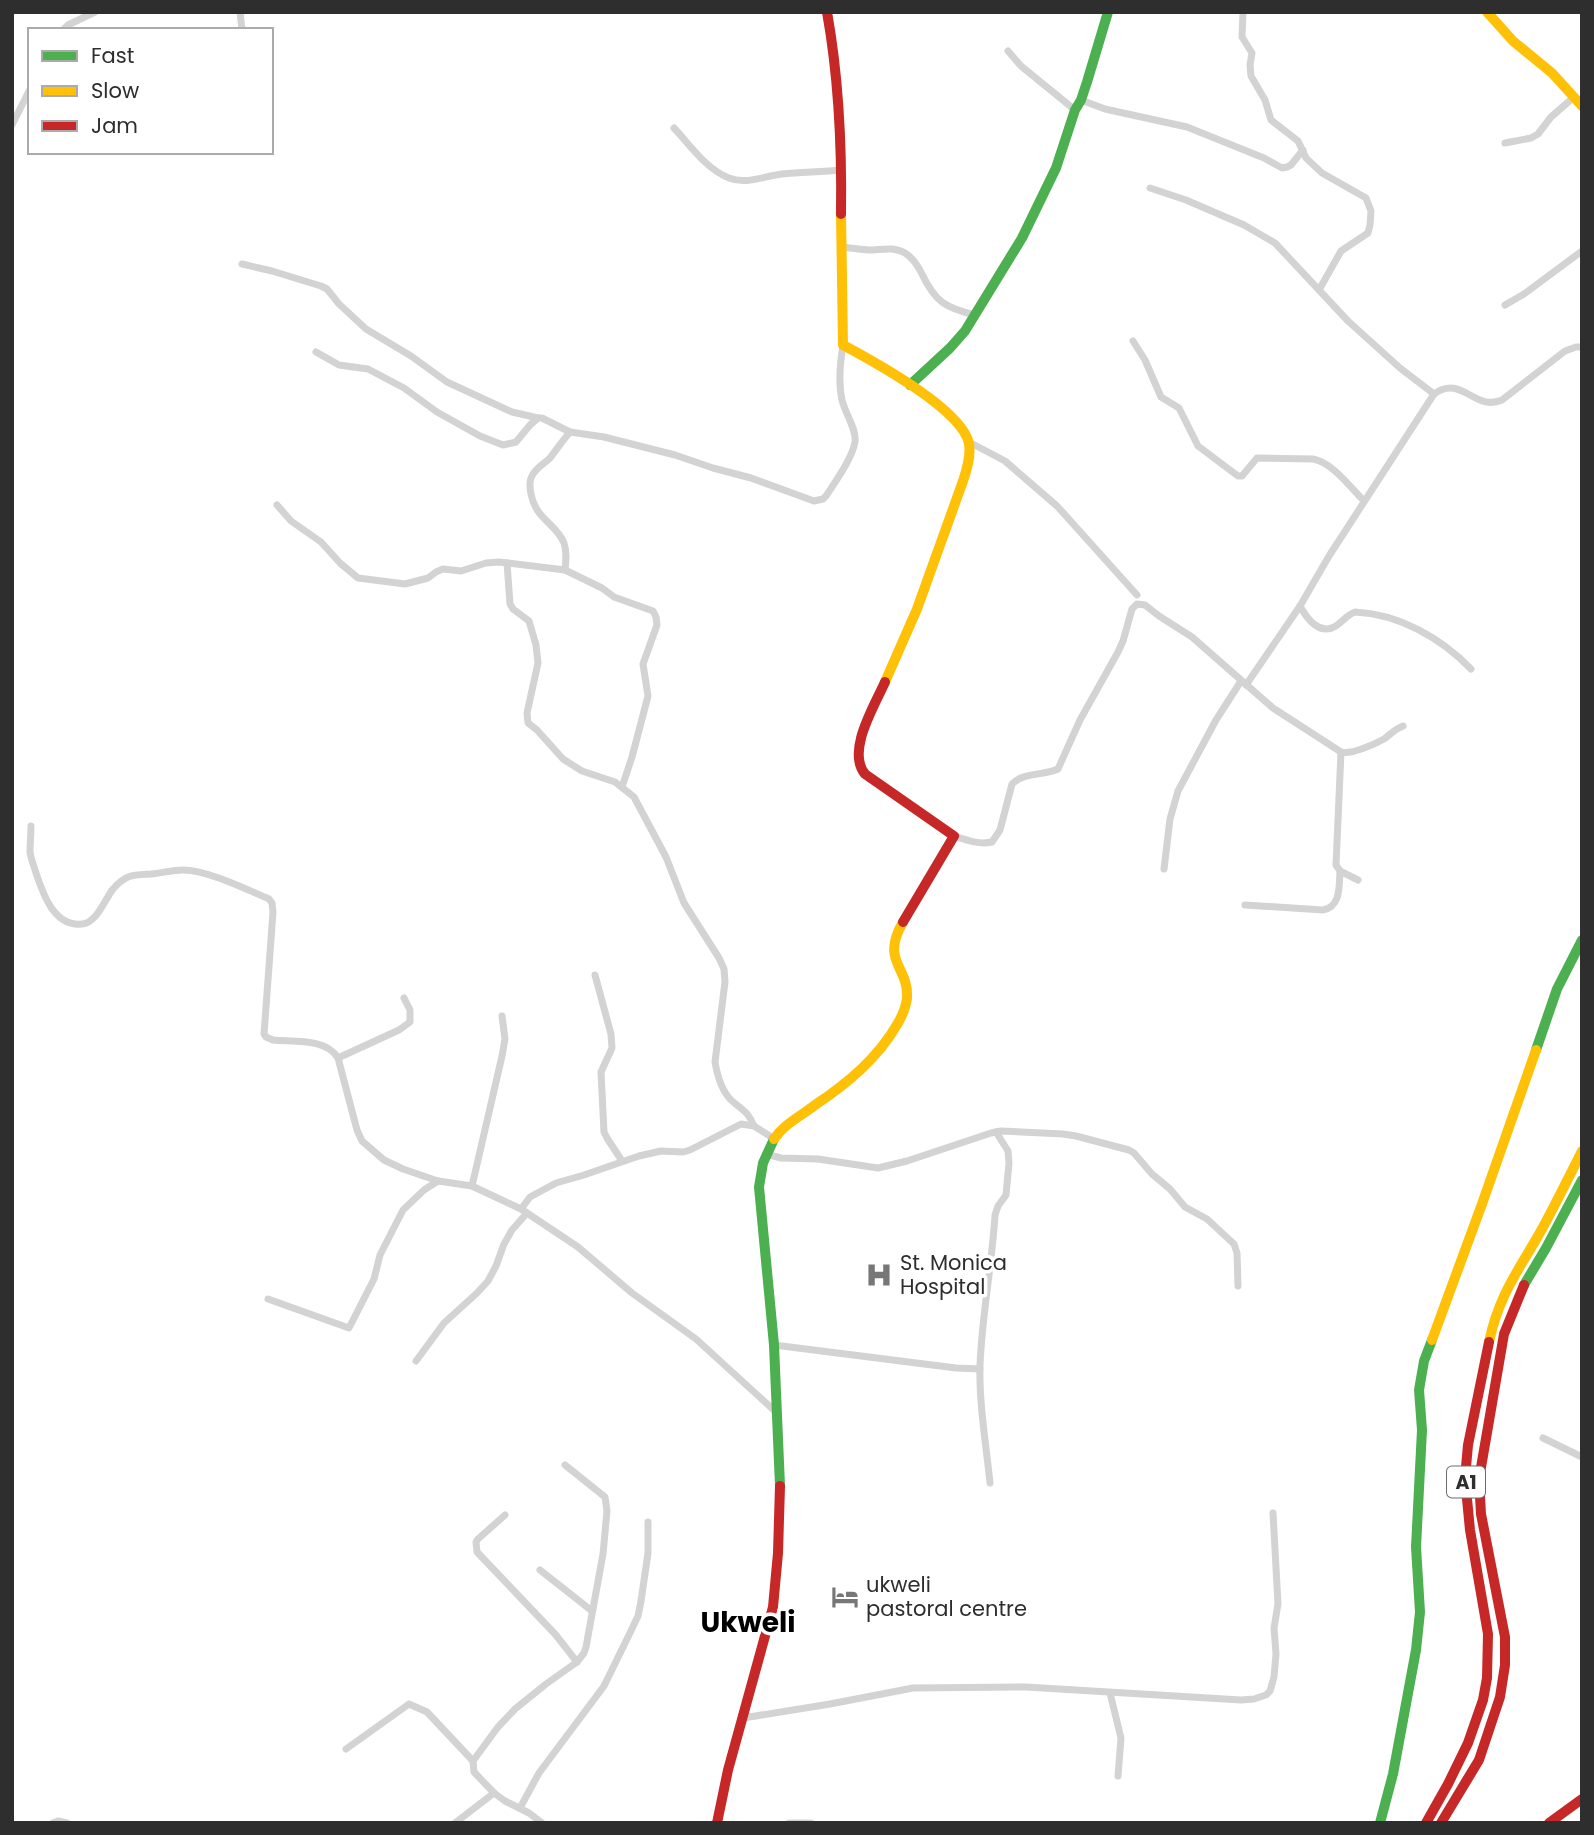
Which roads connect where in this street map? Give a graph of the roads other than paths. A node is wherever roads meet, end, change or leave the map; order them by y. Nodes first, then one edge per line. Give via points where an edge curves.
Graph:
1 (95, 12) edge
2 (827, 12) edge
3 (1108, 12) edge
4 (1243, 12) edge
5 (1487, 12) edge
6 (65, 28) edge
7 (1008, 51) dead end
8 (28, 93) edge
9 (1081, 100) junction
10 (1578, 102) edge
11 (1075, 110) junction
12 (12, 125) edge
13 (674, 128) dead end
14 (1505, 143) dead end
15 (1303, 150) junction
16 (841, 170) junction
17 (1150, 188) dead end
18 (841, 247) junction
19 (1582, 251) edge
20 (242, 264) dead end
21 (1319, 290) junction
22 (1505, 305) dead end
23 (975, 315) junction
24 (1133, 341) dead end
25 (843, 345) junction
26 (1582, 347) edge
27 (316, 352) dead end
28 (910, 386) junction
29 (1434, 394) junction
30 (538, 418) junction
31 (570, 432) junction
32 (969, 442) junction
33 (1364, 501) junction
34 (277, 505) dead end
35 (507, 563) junction
36 (565, 570) junction
37 (1137, 595) dead end
38 (1300, 606) junction
39 (1471, 668) dead end
40 (1244, 683) junction
41 (1403, 726) dead end
42 (1341, 752) junction
43 (622, 786) junction
44 (31, 826) dead end
45 (954, 836) junction
46 (1164, 869) dead end
47 (1340, 871) junction
48 (1358, 880) dead end
49 (1245, 905) dead end
50 (1582, 940) edge
51 (595, 975) dead end
52 (404, 998) dead end
53 (502, 1016) dead end
54 (338, 1058) junction
55 (754, 1126) junction
56 (996, 1132) junction
57 (773, 1138) junction
58 (1582, 1151) edge
59 (766, 1154) junction
60 (622, 1161) junction
61 (1582, 1180) edge
62 (438, 1181) junction
63 (472, 1186) junction
64 (524, 1211) junction
65 (1238, 1286) dead end
66 (268, 1298) dead end
67 (774, 1345) junction
68 (416, 1361) dead end
69 (980, 1369) junction
70 (778, 1413) junction
71 (1543, 1438) dead end
72 (1582, 1457) edge
73 (565, 1465) dead end
74 (990, 1483) dead end
75 (1273, 1513) dead end
76 (505, 1515) dead end
77 (648, 1522) dead end
78 (540, 1570) dead end
79 (593, 1611) junction
80 (577, 1662) junction
81 (1110, 1693) junction
82 (743, 1718) junction
83 (346, 1749) dead end
84 (473, 1761) junction
85 (1118, 1776) dead end
86 (494, 1793) junction
87 (1582, 1799) edge
88 (520, 1808) junction
89 (1553, 1822) edge
90 (53, 1823) edge
91 (67, 1823) edge
92 (455, 1823) edge
93 (542, 1823) edge
94 (717, 1823) edge
95 (727, 1823) edge
96 (789, 1823) edge
97 (811, 1823) edge
98 (1380, 1823) edge
99 (1426, 1823) edge
100 (1441, 1823) edge

1 - 6 street
2 - 16 main road via 837,75
3 - 9 main road
4 - 15 street via 1242,37 1252,53 1251,76 1271,120
5 - 10 main road
7 - 11 street
8 - 12 street
9 - 11 main road
9 - 15 street via 1187,127 1282,168
10 - 14 street via 1551,117 1535,136
11 - 23 main road via 1049,184
13 - 16 street via 707,164 732,180
15 - 21 street via 1322,173 1366,198 1371,211 1368,233 1341,251
16 - 18 main road
17 - 21 street via 1262,235 1283,250
18 - 23 street via 891,248 905,253 937,299
18 - 25 main road
19 - 22 street
20 - 30 street via 327,289 359,324 447,382 512,412
21 - 29 street via 1340,314
23 - 28 main road via 950,348
24 - 33 street via 1161,397 1179,408 1198,446 1238,476 1257,458 1313,458 1330,467
25 - 28 main road
25 - 31 street via 841,397 855,443 826,496 819,500 662,452
26 - 29 street via 1565,351 1496,402 1487,403 1455,388
27 - 30 street via 339,365 368,369 467,429 503,445 519,441
28 - 32 main road via 950,414
29 - 33 street
30 - 31 street
31 - 36 street via 530,481 537,512 565,545
32 - 37 street via 1005,461 1057,506
32 - 45 main road via 970,453 936,557 864,730 858,755 865,774
33 - 38 street
34 - 35 street via 362,579 405,584 443,569 461,572 486,563
35 - 36 street
35 - 43 street via 510,604 529,621 536,645 528,723 563,759
36 - 43 street via 614,597 649,609 656,617 643,664 649,696
38 - 39 street via 1312,623 1325,629 1355,612 1397,620 1446,646
38 - 40 street
40 - 42 street
40 - 45 street via 1177,626 1145,605 1134,606 1118,652 1058,769 1014,780 1000,830 992,842 982,844
40 - 46 street via 1216,720 1178,791
41 - 42 street via 1352,753
42 - 47 street via 1336,861
43 - 55 street via 638,802 684,903 724,969 715,1062 727,1094 747,1112
44 - 54 street via 30,855 38,880 49,905 69,923 87,924 114,888 135,874 192,870 269,900 273,912 264,1034 273,1040 322,1045
45 - 57 main road via 894,940 894,961 907,994 891,1036 874,1058
47 - 48 street
47 - 49 street via 1335,905 1330,909
50 - 98 main road via 1557,989 1424,1361 1419,1390 1422,1430 1416,1547 1420,1612 1393,1774
51 - 60 street via 612,1048 601,1072 604,1132
52 - 54 street via 410,1022
53 - 63 street via 503,1047
54 - 62 street via 362,1141 384,1160
55 - 57 street
55 - 60 street via 741,1124 690,1150 661,1151
56 - 59 street via 878,1168
56 - 65 street via 1063,1134 1134,1153 1185,1208 1207,1219 1234,1244
56 - 69 street via 1008,1151 1009,1163 1006,1195 995,1215
57 - 59 main road
58 - 99 main road, A1 via 1501,1299 1491,1329 1466,1460 1468,1511 1487,1623 1488,1673 1466,1748
59 - 67 main road via 759,1187
60 - 64 street via 548,1186 530,1197
61 - 100 main road, A1 via 1527,1279 1504,1334 1479,1479 1505,1637 1505,1665 1500,1697 1479,1760
62 - 63 street
62 - 66 street via 403,1210 349,1328
63 - 64 street
64 - 68 street via 488,1281 444,1323
64 - 70 street via 696,1339
67 - 69 street
67 - 70 main road
69 - 74 street
70 - 82 main road via 776,1581
71 - 72 street
73 - 79 street via 606,1501
75 - 81 street via 1278,1604 1270,1691 1241,1700
76 - 80 street via 478,1539 477,1552
77 - 88 street via 638,1616 604,1686 539,1773
78 - 79 street
79 - 80 street via 586,1647
80 - 84 street via 515,1709
81 - 82 street via 1026,1687 913,1688
81 - 85 street via 1121,1738
82 - 94 main road
83 - 84 street via 409,1704 427,1712
84 - 86 street via 474,1772
86 - 88 street
86 - 92 street
87 - 89 main road
88 - 93 street
90 - 91 street
94 - 95 street
96 - 97 street

